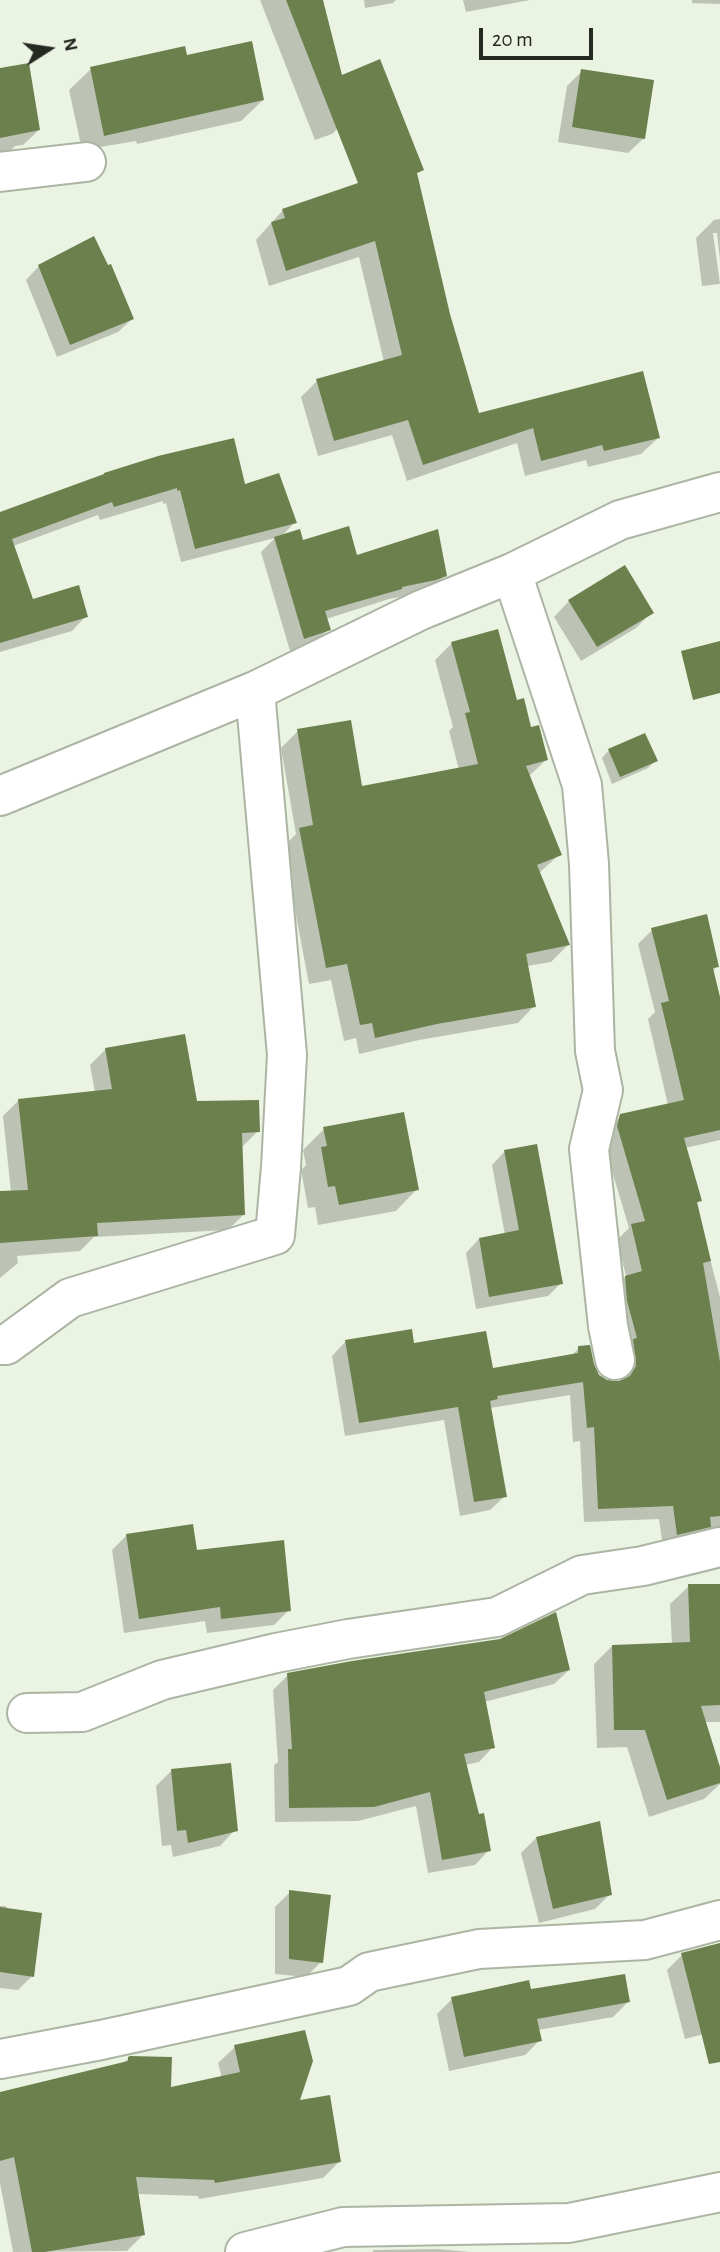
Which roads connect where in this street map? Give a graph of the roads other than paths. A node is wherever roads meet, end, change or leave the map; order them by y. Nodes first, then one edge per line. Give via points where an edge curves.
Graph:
1 (86, 162) dead end
2 (0, 172) edge
3 (720, 492) edge
4 (512, 573) junction
5 (255, 691) junction
6 (0, 796) edge
7 (0, 1345) edge
8 (615, 1360) dead end
9 (720, 1547) edge
10 (27, 1713) dead end
11 (720, 1920) edge
12 (0, 2059) edge
13 (720, 2192) edge
14 (245, 2252) edge

1 - 2 street
3 - 4 street via 620,520
4 - 5 street via 421,610
4 - 8 street via 582,785 595,1051 603,1090 589,1149
5 - 6 street
5 - 7 street via 287,1055 275,1235 70,1298
9 - 10 street via 582,1575 497,1617 348,1639 162,1679 82,1712
11 - 12 street via 645,1940 479,1949 369,1972 349,1986
13 - 14 street via 569,2223 343,2227

